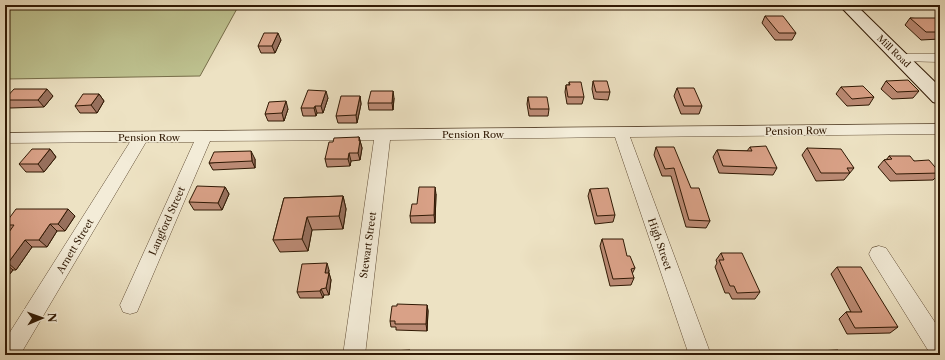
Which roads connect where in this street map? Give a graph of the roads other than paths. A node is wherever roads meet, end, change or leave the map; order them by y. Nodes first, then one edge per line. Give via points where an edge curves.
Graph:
1 (847, 5) edge
2 (902, 58) junction
3 (940, 58) edge
4 (940, 98) edge
5 (940, 129) edge
6 (621, 133) junction
7 (383, 135) junction
8 (141, 137) junction
9 (204, 137) junction
10 (5, 138) edge
11 (879, 254) dead end
12 (130, 304) dead end
13 (940, 349) edge
14 (8, 355) edge
15 (354, 355) edge
16 (700, 355) edge

1 - 2 street, Mill Road
2 - 3 street
2 - 4 street, Mill Road
5 - 6 street, Pension Row
6 - 7 street, Pension Row
6 - 16 street, High Street
7 - 9 street, Pension Row
7 - 15 street, Stewart Street
8 - 9 street, Pension Row
8 - 10 street, Pension Row
8 - 14 street, Arnett Street
9 - 12 street, Langford Street
11 - 13 street

